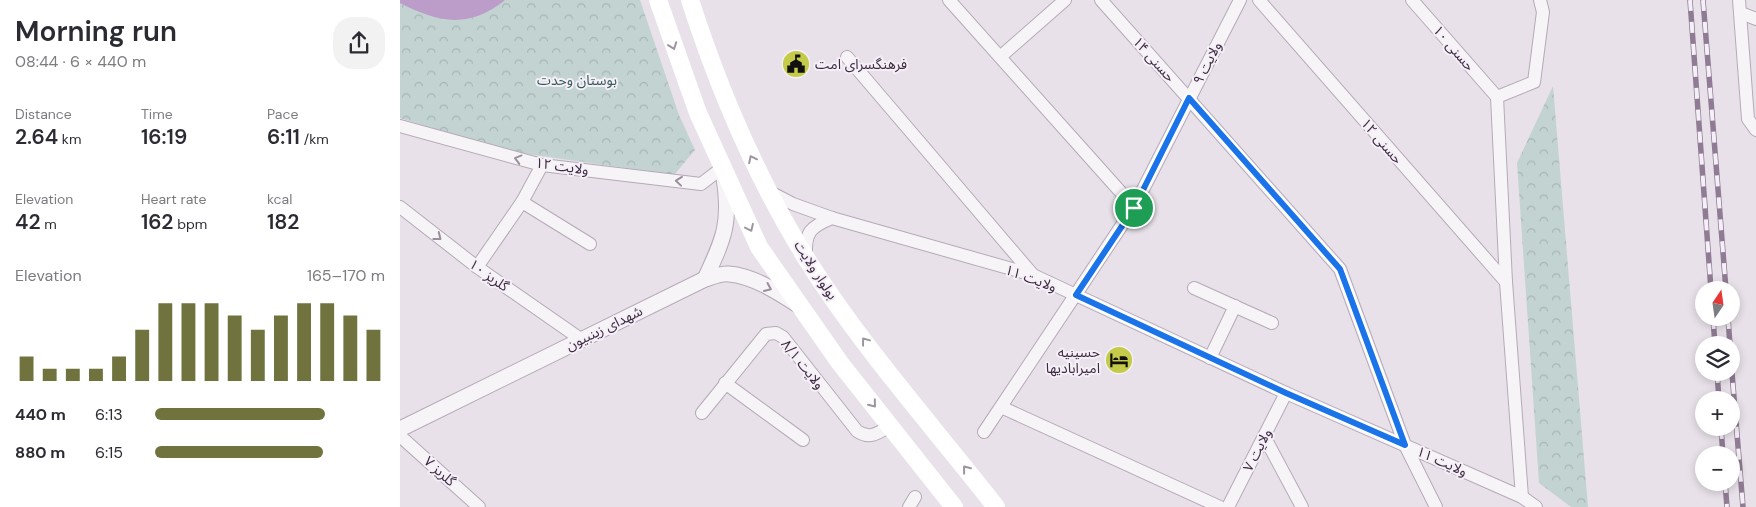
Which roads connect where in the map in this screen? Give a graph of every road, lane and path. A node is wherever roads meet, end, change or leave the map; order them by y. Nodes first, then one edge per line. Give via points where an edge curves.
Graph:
1 (658, 0) edge
2 (690, 0) edge
3 (949, 0) edge
4 (1065, 0) edge
5 (1101, 0) edge
6 (1240, 0) edge
7 (1259, 0) edge
8 (1412, 0) edge
9 (1540, 0) edge
10 (1740, 6) edge
11 (1756, 19) edge
12 (847, 57) dead end
13 (1000, 57) junction
14 (1497, 97) junction
15 (1189, 98) junction
16 (400, 126) edge
17 (1755, 129) edge
18 (542, 165) junction
19 (722, 168) junction
20 (768, 191) junction
21 (522, 202) junction
22 (400, 207) edge
23 (1134, 208) junction
24 (832, 218) junction
25 (590, 244) dead end
26 (806, 258) junction
27 (476, 267) junction
28 (1033, 275) junction
29 (705, 279) junction
30 (1506, 282) junction
31 (1194, 288) dead end
32 (1076, 295) junction
33 (1235, 306) junction
34 (802, 308) junction
35 (1272, 323) dead end
36 (582, 340) junction
37 (1210, 358) junction
38 (725, 383) junction
39 (1286, 393) junction
40 (1001, 407) junction
41 (702, 413) dead end
42 (890, 426) junction
43 (400, 430) edge
44 (984, 432) dead end
45 (400, 436) edge
46 (1264, 436) junction
47 (803, 440) dead end
48 (1405, 445) junction
49 (1522, 498) junction
50 (479, 507) edge
51 (954, 507) edge
52 (996, 507) edge
53 (1220, 507) edge
54 (1228, 507) edge
55 (1302, 507) edge
56 (1436, 507) edge
57 (1536, 507) edge

1 -> 19 main road via 698,113
20 -> 2 main road, بولوار ولایت via 729,111
3 - 13 street
4 - 13 street
5 - 15 street, حسنی ۱۴
6 - 15 street, ولایت ۹
7 - 30 street, حسنی ۱۲
8 - 14 street, حسنی ۱۰
9 - 14 street via 1543,12 1534,82
10 - 11 street
10 - 17 street via 1748,119
12 - 28 street
13 - 23 street
14 - 30 street
15 - 23 street, ولایت ۹
15 - 48 street, حسنی ۱۴ via 1340,269
18 -> 16 street, ولایت ۱۲
19 -> 18 street, ولایت ۱۲ via 701,184
18 - 21 street
19 - 29 street via 728,206 725,234
19 -> 34 main road via 759,247
20 - 24 street, ولایت ۱۱
20 - 26 main road, بولوار ولایت
21 - 25 street
21 - 27 street
22 -> 27 street, گلریز ۱۰
23 - 32 street, ولایت ۹
24 - 26 street via 811,229 805,240
24 - 28 street, ولایت ۱۱
52 -> 26 main road, بولوار ولایت via 865,342
27 - 36 street, گلریز ۱۰
28 - 32 street, ولایت ۱۱
29 -> 34 street, شهدای زینبیون via 728,273 749,279
29 - 36 street, شهدای زینبیون
30 - 49 street
31 - 33 street
32 - 37 street, ولایت ۱۱
32 - 40 street, ولایت ۹
33 - 35 street
33 - 37 street
34 -> 42 main road
36 - 43 street, شهدای زینبیون
37 - 39 street, ولایت ۱۱
38 - 41 street, ولایت ۸/۱
38 - 42 street, ولایت ۸/۱ via 766,334 776,333 783,337 857,431 873,436
38 - 47 street
39 - 46 street, ولایت ۷
39 - 48 street, ولایت ۱۱
40 - 44 street, ولایت ۹
40 - 53 street
42 - 51 main road
45 - 50 street, گلریز ۷
46 - 54 street, ولایت ۷
46 - 55 street
48 - 49 street, ولایت ۱۱
48 - 56 street, حسنی ۱۴
49 - 57 street, ولایت ۱۱

